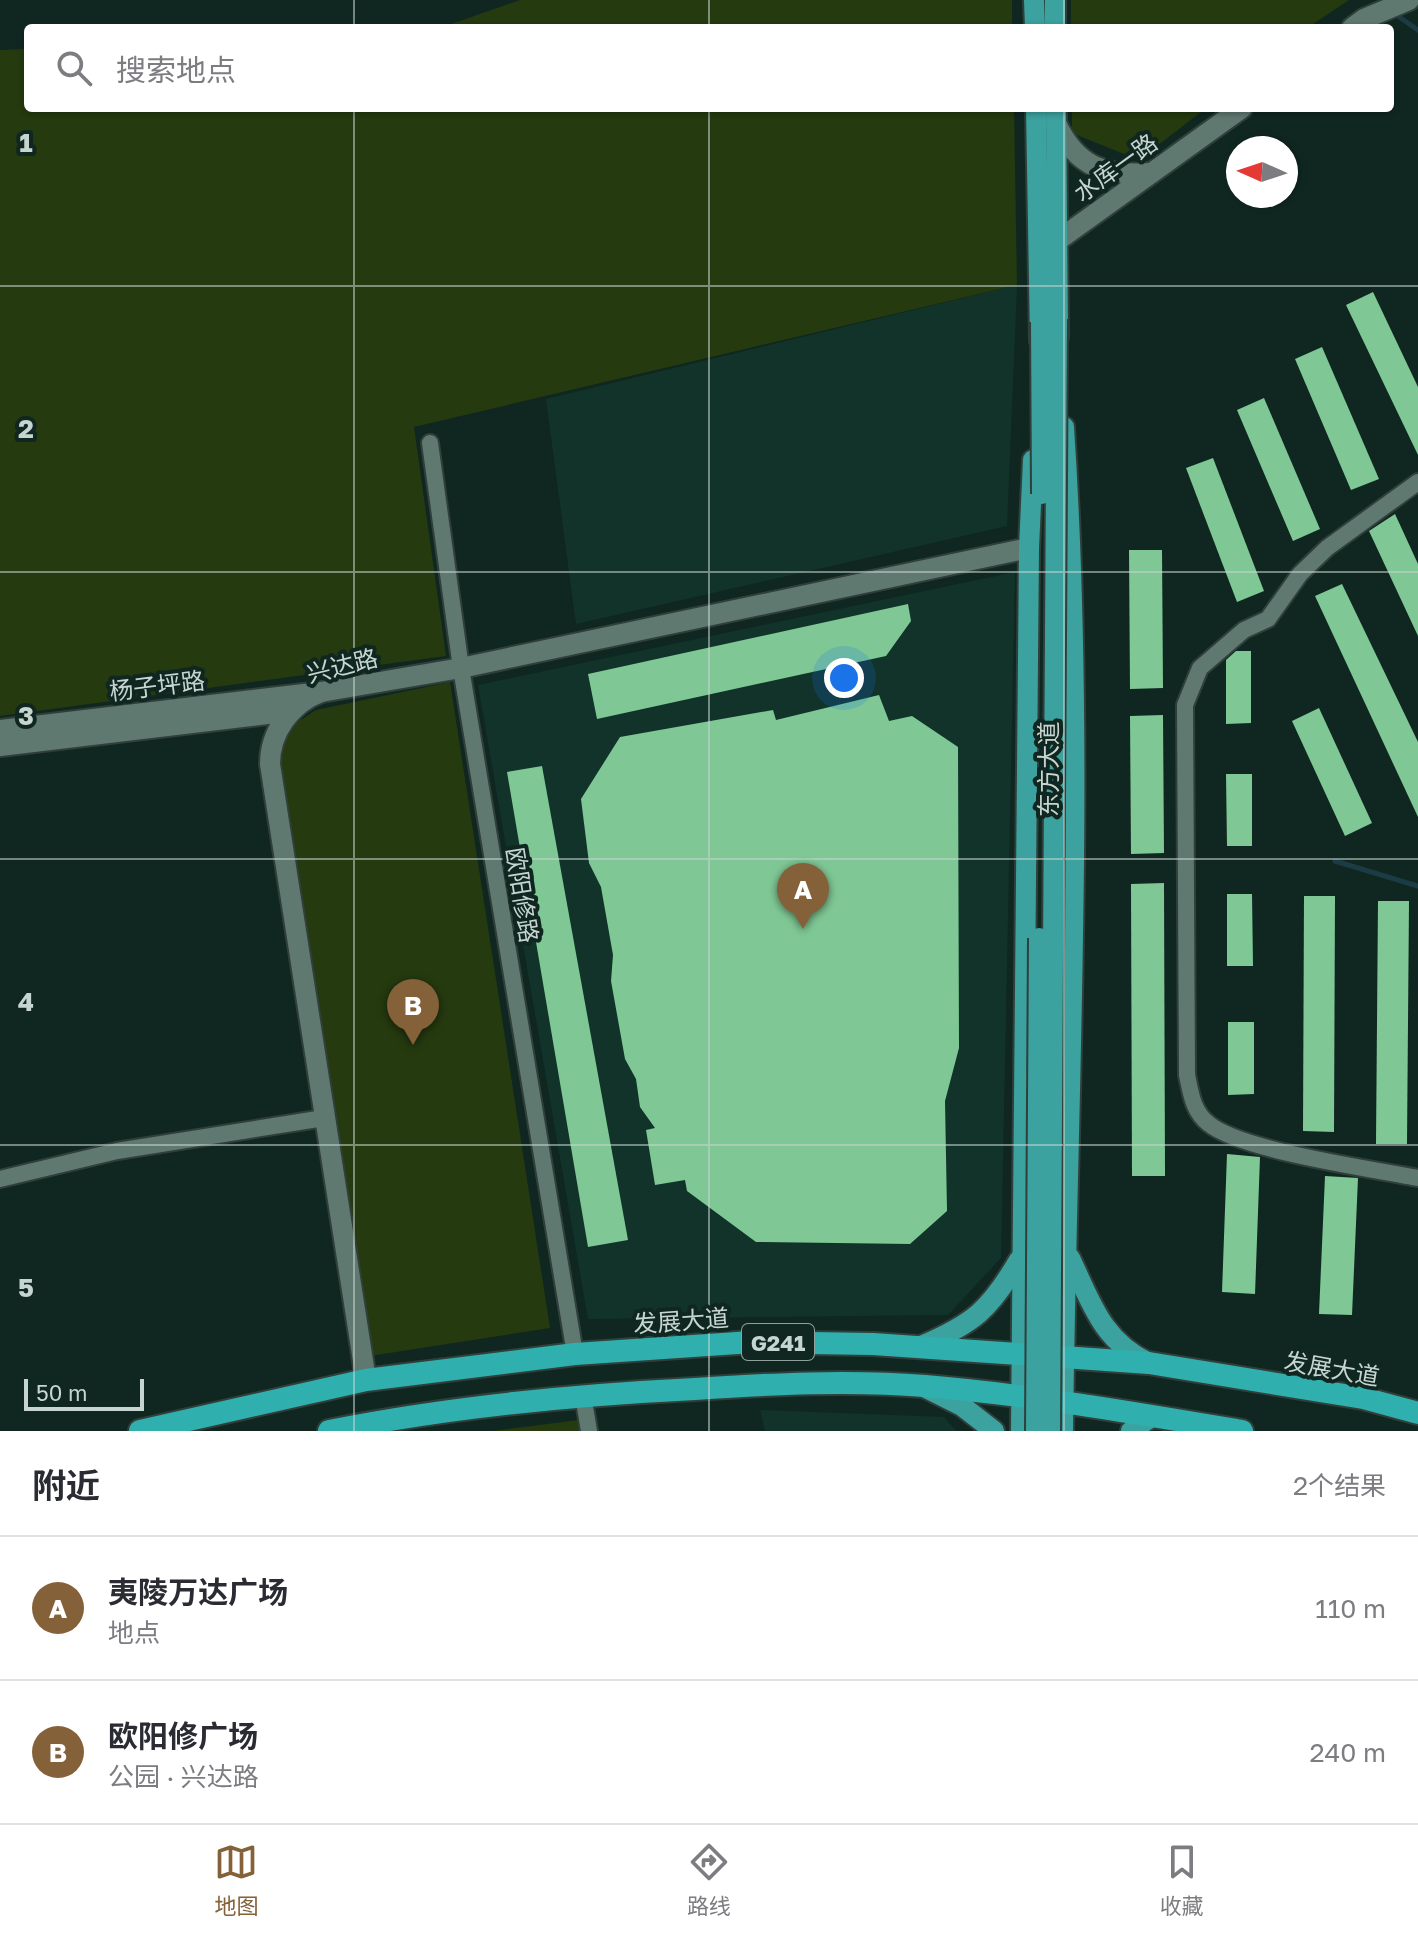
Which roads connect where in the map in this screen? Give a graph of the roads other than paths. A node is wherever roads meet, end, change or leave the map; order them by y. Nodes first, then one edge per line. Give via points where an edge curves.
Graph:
1 (1034, 0) edge
2 (1055, 0) edge
3 (1409, 0) edge
4 (1035, 24) edge
5 (1055, 24) edge
6 (1357, 24) edge
7 (1036, 112) edge
8 (1236, 112) edge
9 (1056, 116) edge
10 (1151, 173) junction
11 (1057, 241) junction
12 (1049, 320) junction
13 (430, 443) dead end
14 (1418, 482) edge
15 (1029, 548) junction
16 (461, 668) junction
17 (321, 692) junction
18 (292, 711) junction
19 (0, 730) edge
20 (0, 746) edge
21 (324, 1118) junction
22 (1418, 1178) edge
23 (0, 1179) edge
24 (1067, 1252) junction
25 (1021, 1257) junction
26 (921, 1346) junction
27 (575, 1354) junction
28 (1020, 1354) junction
29 (1065, 1356) junction
30 (1149, 1363) junction
31 (366, 1380) junction
32 (922, 1386) junction
33 (583, 1395) junction
34 (1021, 1397) junction
35 (1064, 1400) junction
36 (1418, 1413) edge
37 (1153, 1416) junction
38 (371, 1427) edge
39 (140, 1431) edge
40 (329, 1431) edge
41 (589, 1431) edge
42 (994, 1431) edge
43 (1021, 1431) edge
44 (1036, 1431) edge
45 (1050, 1431) edge
46 (1063, 1431) edge
47 (1131, 1431) edge
48 (1242, 1431) edge

1 - 4 main road
2 - 5 main road
3 - 6 street
7 - 12 main road, 东方大道
8 - 10 street, 水库一路
9 - 10 street via 1065,143 1095,167 1119,175
9 - 11 main road, 东方大道
10 - 11 street, 水库一路
11 - 12 main road, 东方大道
12 - 15 main road, 东方大道
12 - 24 main road, 东方大道 via 1072,553 1074,876
12 - 44 main road, bridge
12 - 45 main road, bridge
13 - 16 street, 欧阳修路
14 - 22 street via 1327,548 1300,574 1268,619 1244,630 1200,668 1185,705 1187,1075 1194,1105 1208,1123 1241,1139
15 - 16 street, 兴达路
15 - 25 main road, 东方大道
16 - 17 street, 兴达路
16 - 27 street, 欧阳修路
17 - 18 street, 兴达路
17 - 19 street, 杨子坪路
18 - 20 street, 杨子坪路
18 - 21 street, 兴达路 via 273,739 270,764
21 - 23 street via 117,1151
21 - 31 street, 兴达路
24 - 29 main road, 东方大道
24 - 30 main road via 1098,1316 1125,1352
25 - 26 main road via 1002,1288 964,1328
25 - 28 main road, 东方大道
26 - 27 highway, 发展大道 / G241 via 752,1342
26 - 28 highway, 发展大道 / G241
27 - 31 highway, 发展大道 / G241
28 - 29 highway, 发展大道 / G241
28 - 34 main road, 东方大道
29 - 30 highway, 发展大道 / G241
29 - 35 main road, 东方大道
30 - 36 highway, 发展大道 / G241 via 1363,1398
31 - 39 highway, 发展大道 / G241
32 - 33 highway, G241 via 753,1385
32 - 34 highway, G241
32 - 42 main road via 962,1406
33 - 38 highway, G241
33 - 41 street
34 - 35 highway, G241
34 - 43 main road, 东方大道
35 - 37 highway, G241
35 - 46 main road, 东方大道
37 - 47 main road
37 - 48 highway, G241
38 - 40 highway, G241

